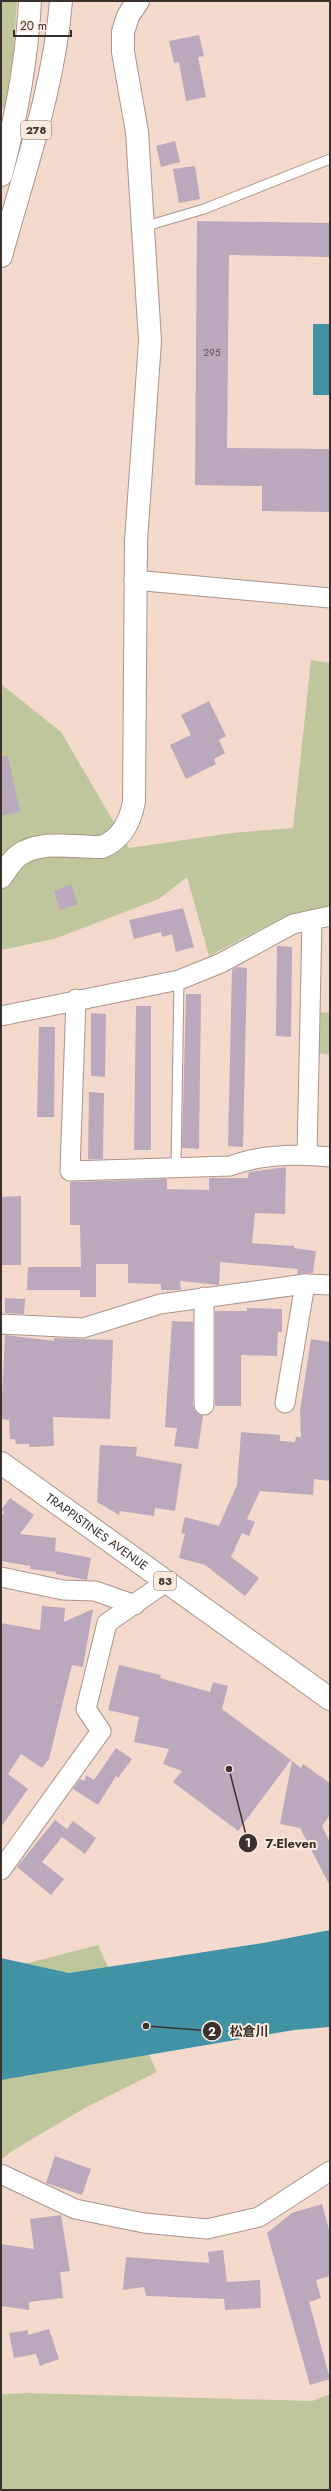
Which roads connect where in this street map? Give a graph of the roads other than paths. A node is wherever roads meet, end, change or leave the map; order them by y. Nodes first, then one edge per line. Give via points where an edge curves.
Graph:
1 (30, 1) edge
2 (61, 1) edge
3 (138, 1) edge
4 (330, 159) edge
5 (1, 175) edge
6 (142, 227) junction
7 (1, 256) edge
8 (134, 580) junction
9 (330, 598) edge
10 (1, 877) edge
11 (321, 918) edge
12 (179, 980) junction
13 (76, 1000) junction
14 (1, 1016) edge
15 (307, 1155) junction
16 (330, 1157) edge
17 (176, 1167) junction
18 (305, 1284) junction
19 (330, 1285) edge
20 (204, 1297) junction
21 (1, 1324) edge
22 (285, 1403) dead end
23 (204, 1405) dead end
24 (1, 1463) edge
25 (1, 1577) edge
26 (166, 1582) junction
27 (135, 1605) junction
28 (330, 1699) edge
29 (1, 1870) edge
30 (330, 2171) edge
31 (1, 2174) edge

1 - 5 main road, 278 via 28,37 14,126
2 - 7 main road, 278 via 58,36 48,88
3 - 6 main road via 128,16 123,32 123,52 137,132
4 - 6 lane via 204,209
6 - 8 main road via 150,341
8 - 9 street
8 - 10 main road via 136,783 131,818 125,829 111,843 102,847 40,847 30,850 18,856
11 - 12 street via 293,924 221,963
11 - 15 street
12 - 13 street
12 - 17 lane
13 - 14 street
13 - 17 street via 70,1171
15 - 16 street
15 - 17 street via 246,1160 230,1166
18 - 19 street
18 - 20 street
18 - 22 street
20 - 21 street via 160,1304 83,1328
20 - 23 street
24 - 26 main road, TRAPPISTINES AVENUE / 83
25 - 27 street via 63,1590 95,1591
26 - 27 street
26 - 28 main road, TRAPPISTINES AVENUE / 83
27 - 29 street via 107,1623 86,1709 101,1731
30 - 31 street via 259,2217 207,2229 144,2223 75,2209

